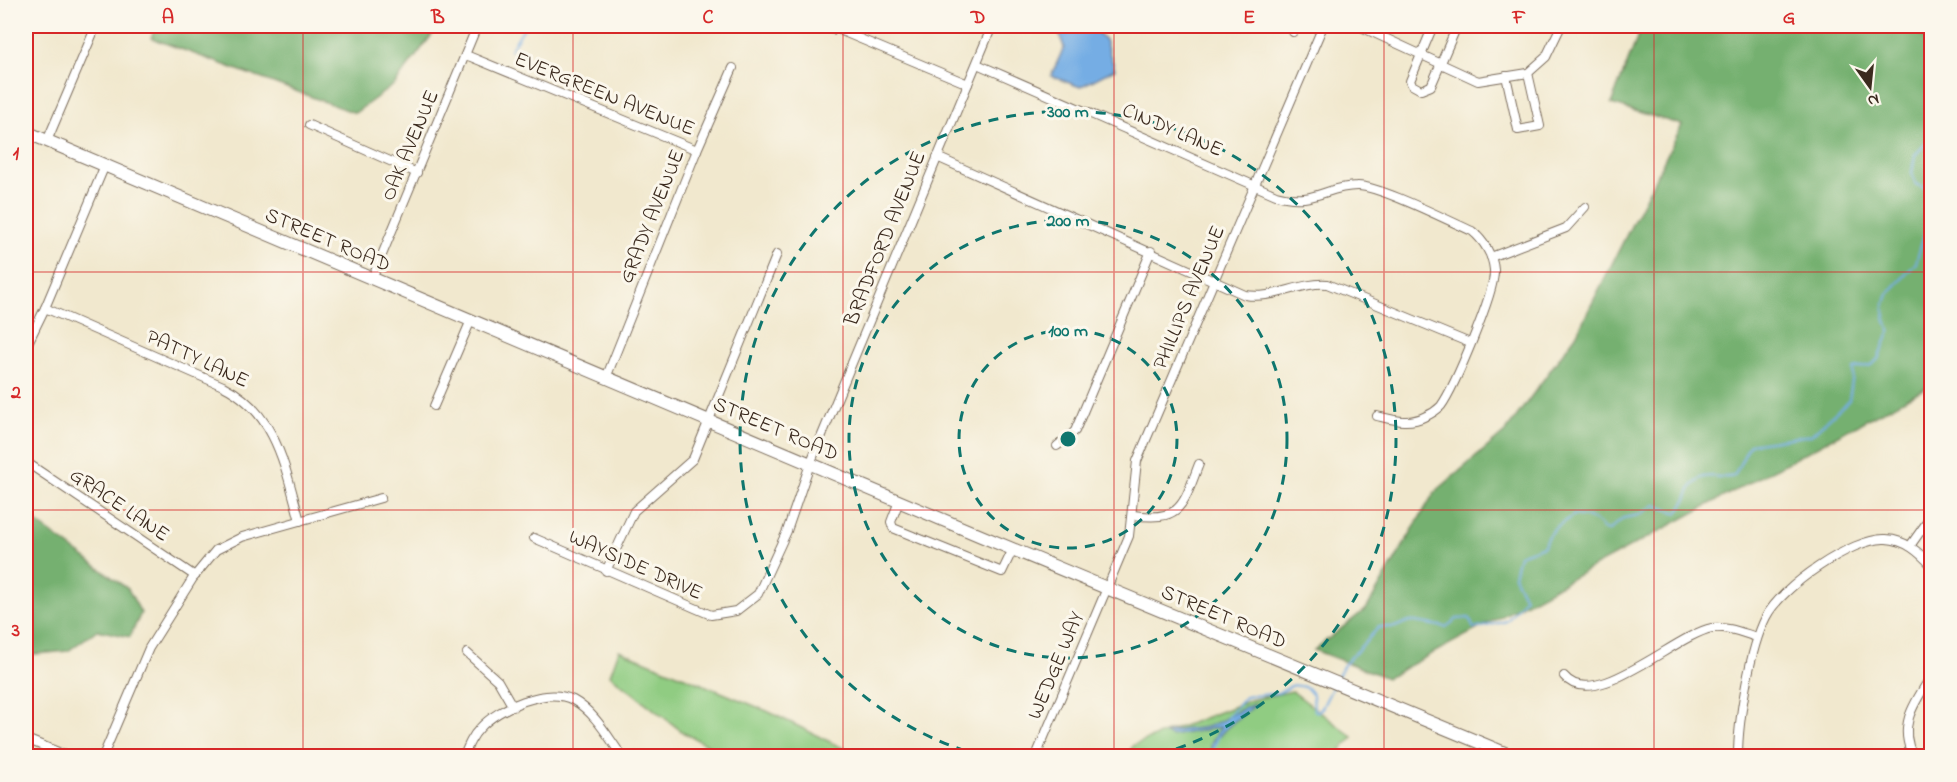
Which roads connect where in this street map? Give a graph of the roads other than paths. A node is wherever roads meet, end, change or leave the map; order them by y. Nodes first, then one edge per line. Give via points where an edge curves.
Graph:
1 (96, 26) edge
2 (477, 26) edge
3 (992, 26) edge
4 (1323, 26) edge
5 (1359, 26) edge
6 (1433, 26) edge
7 (1457, 26) edge
8 (1561, 26) edge
9 (818, 28) dead end
10 (1421, 54) junction
11 (466, 55) junction
12 (1440, 63) junction
13 (976, 64) junction
14 (733, 68) dead end
15 (1528, 73) junction
16 (1506, 76) junction
17 (968, 84) junction
18 (309, 125) dead end
19 (26, 132) edge
20 (47, 141) junction
21 (697, 150) junction
22 (937, 157) junction
23 (105, 165) junction
24 (417, 173) junction
25 (1256, 184) junction
26 (1585, 207) dead end
27 (1151, 251) junction
28 (777, 254) dead end
29 (1491, 257) junction
30 (372, 279) junction
31 (1215, 279) junction
32 (45, 308) junction
33 (471, 320) junction
34 (1470, 342) junction
35 (26, 347) edge
36 (606, 378) junction
37 (434, 406) dead end
38 (1377, 416) dead end
39 (709, 421) junction
40 (1057, 447) dead end
41 (26, 462) edge
42 (810, 464) junction
43 (1199, 465) dead end
44 (381, 498) dead end
45 (899, 501) junction
46 (1133, 515) junction
47 (1932, 515) edge
48 (300, 520) junction
49 (534, 538) dead end
50 (1910, 546) junction
51 (1013, 549) junction
52 (1932, 566) edge
53 (606, 571) junction
54 (195, 576) junction
55 (1108, 589) junction
56 (1757, 637) junction
57 (466, 653) dead end
58 (1932, 675) edge
59 (1564, 676) dead end
60 (513, 707) junction
61 (26, 739) edge
62 (68, 756) edge
63 (103, 756) edge
64 (411, 756) edge
65 (424, 756) edge
66 (464, 756) edge
67 (622, 756) edge
68 (1036, 756) edge
69 (1512, 756) edge
70 (1738, 756) edge
71 (1913, 756) edge

1 - 20 street
2 - 11 street, OAK AVENUE
3 - 13 street, BRADFORD AVENUE
4 - 25 street, PHILLIPS AVENUE
5 - 10 street
6 - 10 street
7 - 12 street
8 - 15 street via 1546,57
9 - 17 street via 838,30
10 - 12 street
10 - 12 street via 1410,81 1416,88 1427,90 1431,86
11 - 21 street, EVERGREEN AVENUE
11 - 24 street, OAK AVENUE
12 - 16 street via 1478,81
13 - 17 street, BRADFORD AVENUE
13 - 25 street, CINDY LANE
14 - 21 street, GRADY AVENUE
15 - 16 street
15 - 16 street via 1540,126 1518,130
17 - 22 street, BRADFORD AVENUE
18 - 24 street
19 - 20 main road, STREET ROAD
20 - 23 main road, STREET ROAD
21 - 36 street, GRADY AVENUE
22 - 27 street
22 - 42 street, BRADFORD AVENUE
23 - 30 main road, STREET ROAD
23 - 32 street
24 - 30 street, OAK AVENUE
25 - 29 street, CINDY LANE via 1276,195 1300,200 1349,187 1369,187 1472,231 1481,238
25 - 31 street, PHILLIPS AVENUE
26 - 29 street via 1566,228
27 - 31 street
27 - 40 street via 1075,430
28 - 39 street
29 - 34 street via 1493,285
30 - 33 main road, STREET ROAD
31 - 34 street via 1256,297 1315,283 1327,284
31 - 46 street, PHILLIPS AVENUE via 1137,461
32 - 35 street
32 - 48 street, PATTY LANE via 245,399 275,438
33 - 36 main road, STREET ROAD
33 - 37 street
34 - 38 street via 1453,383 1434,412 1408,421
36 - 39 main road, STREET ROAD
39 - 42 main road, STREET ROAD
39 - 53 street via 689,465 642,502 628,519
41 - 54 street, GRACE LANE
42 - 45 main road, STREET ROAD
42 - 53 street, WAYSIDE DRIVE via 763,587 744,607 711,615
43 - 46 street via 1174,512 1164,517
44 - 48 street
45 - 51 main road, STREET ROAD
45 - 51 street via 891,522 893,528 1002,572
46 - 55 street, PHILLIPS AVENUE
47 - 50 street
48 - 54 street via 222,546
49 - 53 street, WAYSIDE DRIVE
50 - 52 street
50 - 56 street via 1877,539 1811,571 1776,601
51 - 55 main road, STREET ROAD
54 - 63 street via 149,648
55 - 68 street, WEDGE WAY
55 - 69 main road, STREET ROAD
56 - 59 street via 1713,628 1596,686 1575,686
56 - 70 street via 1738,736
57 - 60 street via 498,681
58 - 71 street via 1908,716 1906,737
60 - 66 street via 481,727
60 - 67 street via 545,694 573,700 595,719
61 - 62 street
64 - 65 street

